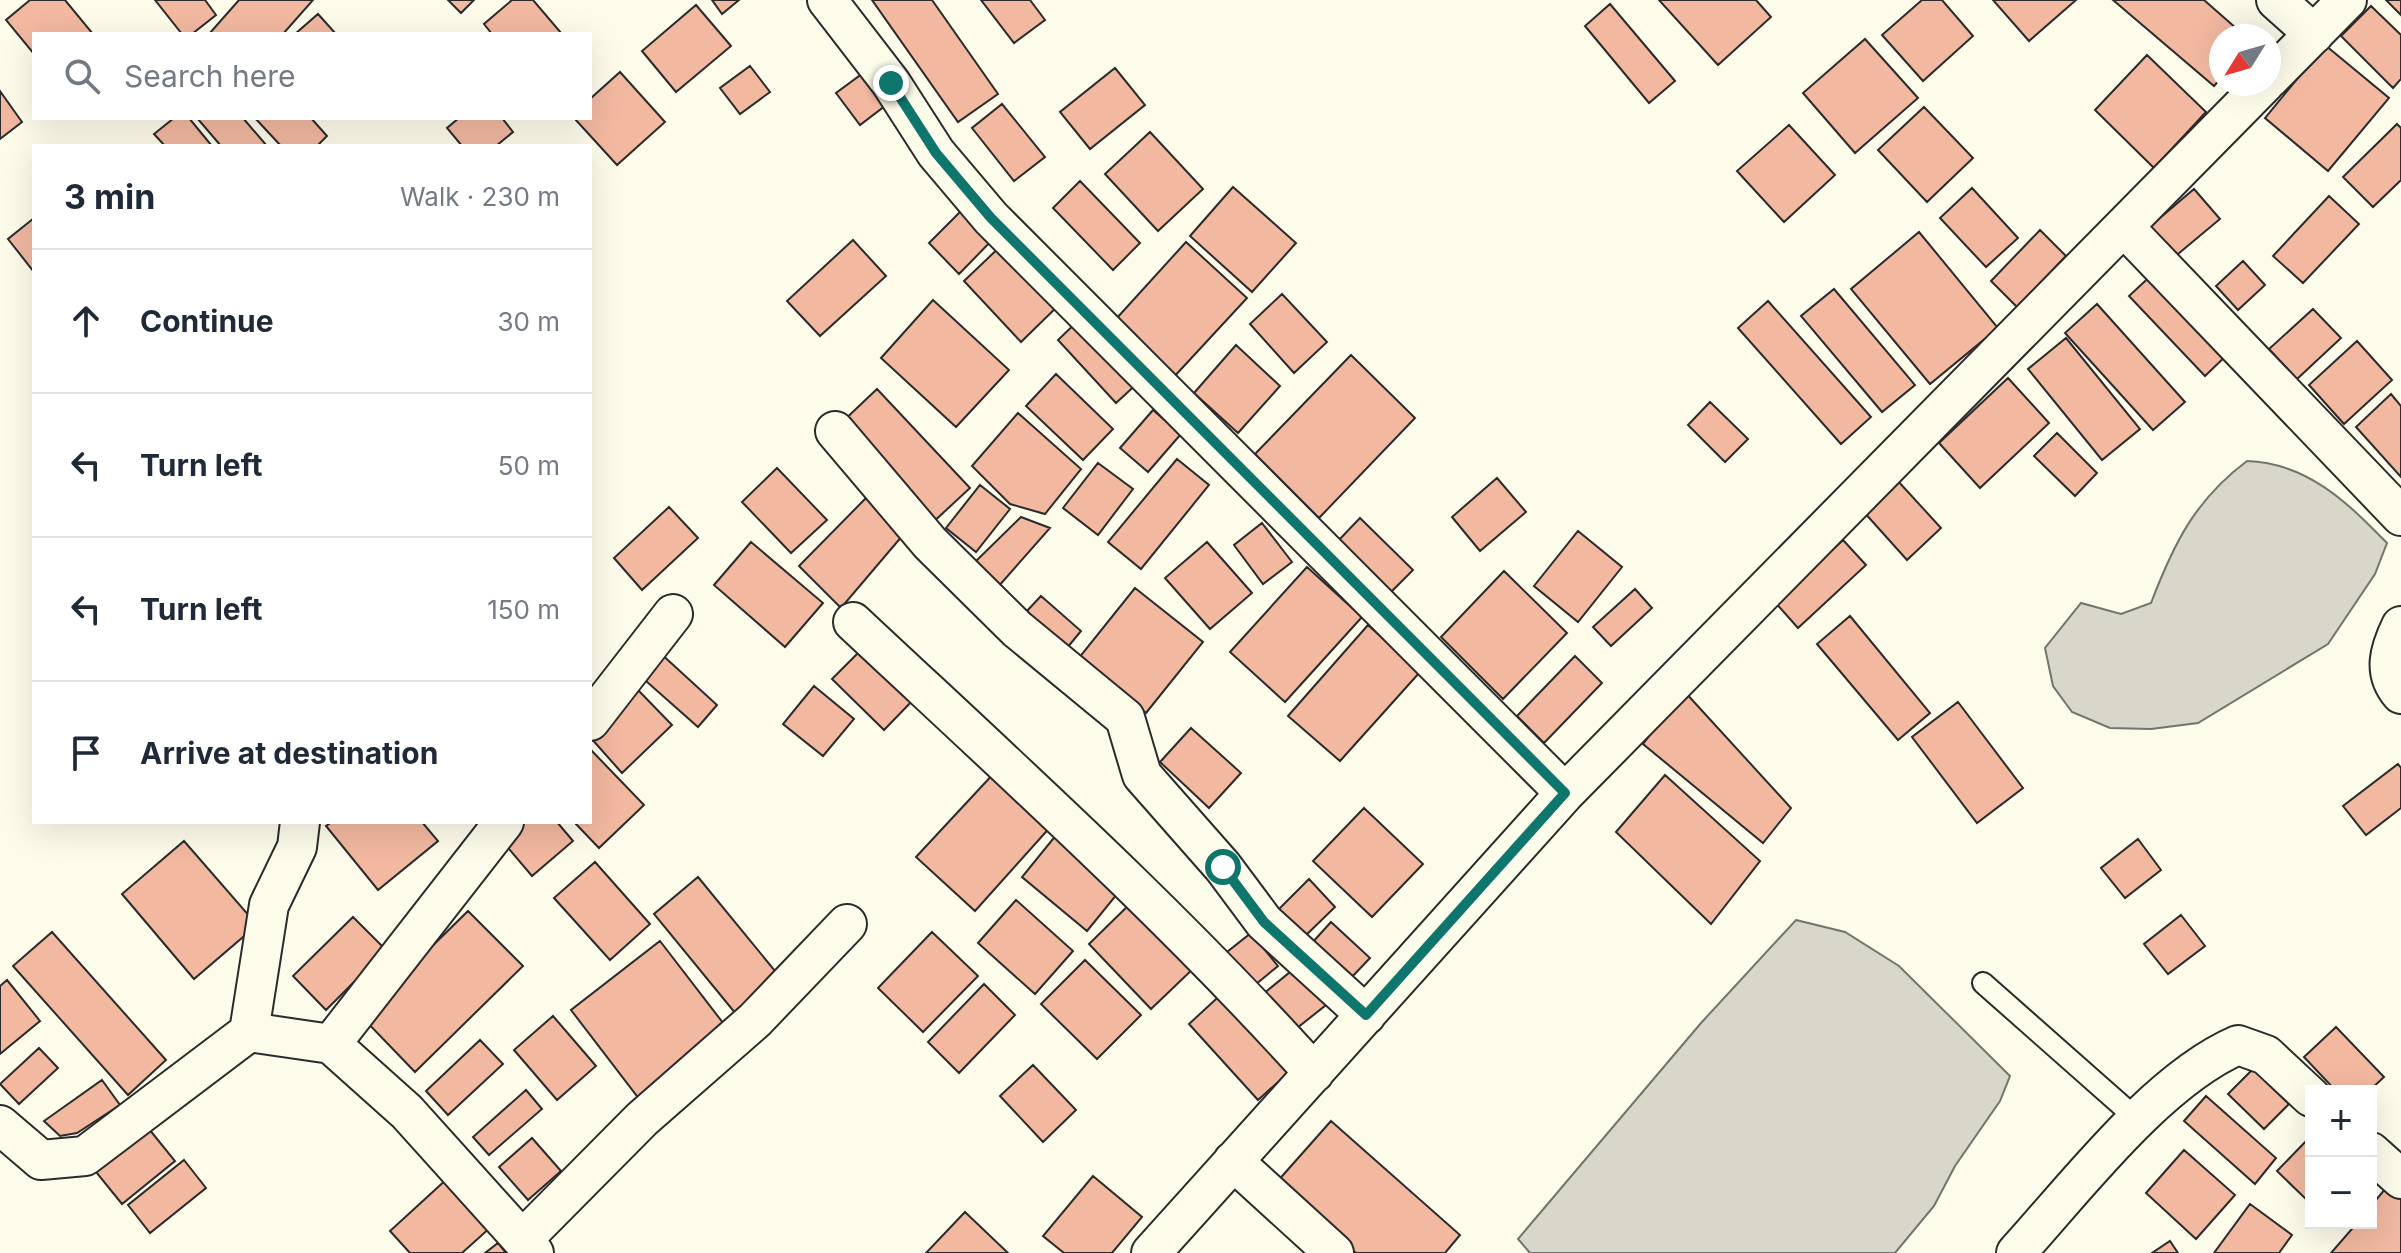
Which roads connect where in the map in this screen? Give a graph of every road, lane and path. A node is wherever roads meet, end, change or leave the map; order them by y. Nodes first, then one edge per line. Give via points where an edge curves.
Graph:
1 (2276, 0) edge
2 (2347, 0) edge
3 (834, 2) edge
4 (2314, 34) junction
5 (2281, 67) edge
6 (2252, 96) edge
7 (2124, 227) junction
8 (835, 431) dead end
9 (2401, 516) edge
10 (673, 614) dead end
11 (853, 622) dead end
12 (2401, 626) edge
13 (2401, 694) edge
14 (592, 718) edge
15 (1565, 793) junction
16 (300, 824) edge
17 (502, 824) edge
18 (847, 924) dead end
19 (1983, 983) dead end
20 (1366, 1015) junction
21 (249, 1032) junction
22 (331, 1044) junction
23 (1314, 1073) junction
24 (2305, 1091) edge
25 (2138, 1120) junction
26 (0, 1125) edge
27 (2377, 1157) edge
28 (1233, 1161) junction
29 (2401, 1179) edge
30 (529, 1246) edge
31 (1151, 1253) edge
32 (1334, 1253) edge
33 (2016, 1253) edge

1 - 4 street
2 - 4 street
3 - 15 street via 936,153 991,218
4 - 5 street
6 - 7 street
7 - 9 street
7 - 15 street
8 - 20 street via 930,543 1017,629 1125,718 1142,775 1264,922
10 - 14 street
11 - 23 street via 1123,874
12 - 13 street via 2388,655 2393,685
15 - 20 street
16 - 21 street via 297,847 269,905
17 - 22 street
18 - 30 street via 755,1020 642,1119
19 - 25 lane
20 - 23 street
21 - 22 street
21 - 26 street via 85,1156 41,1160
22 - 30 street via 407,1112
23 - 28 street
24 - 25 street via 2266,1055 2238,1045 2207,1059
25 - 33 street
27 - 29 street
28 - 31 street
28 - 32 street

